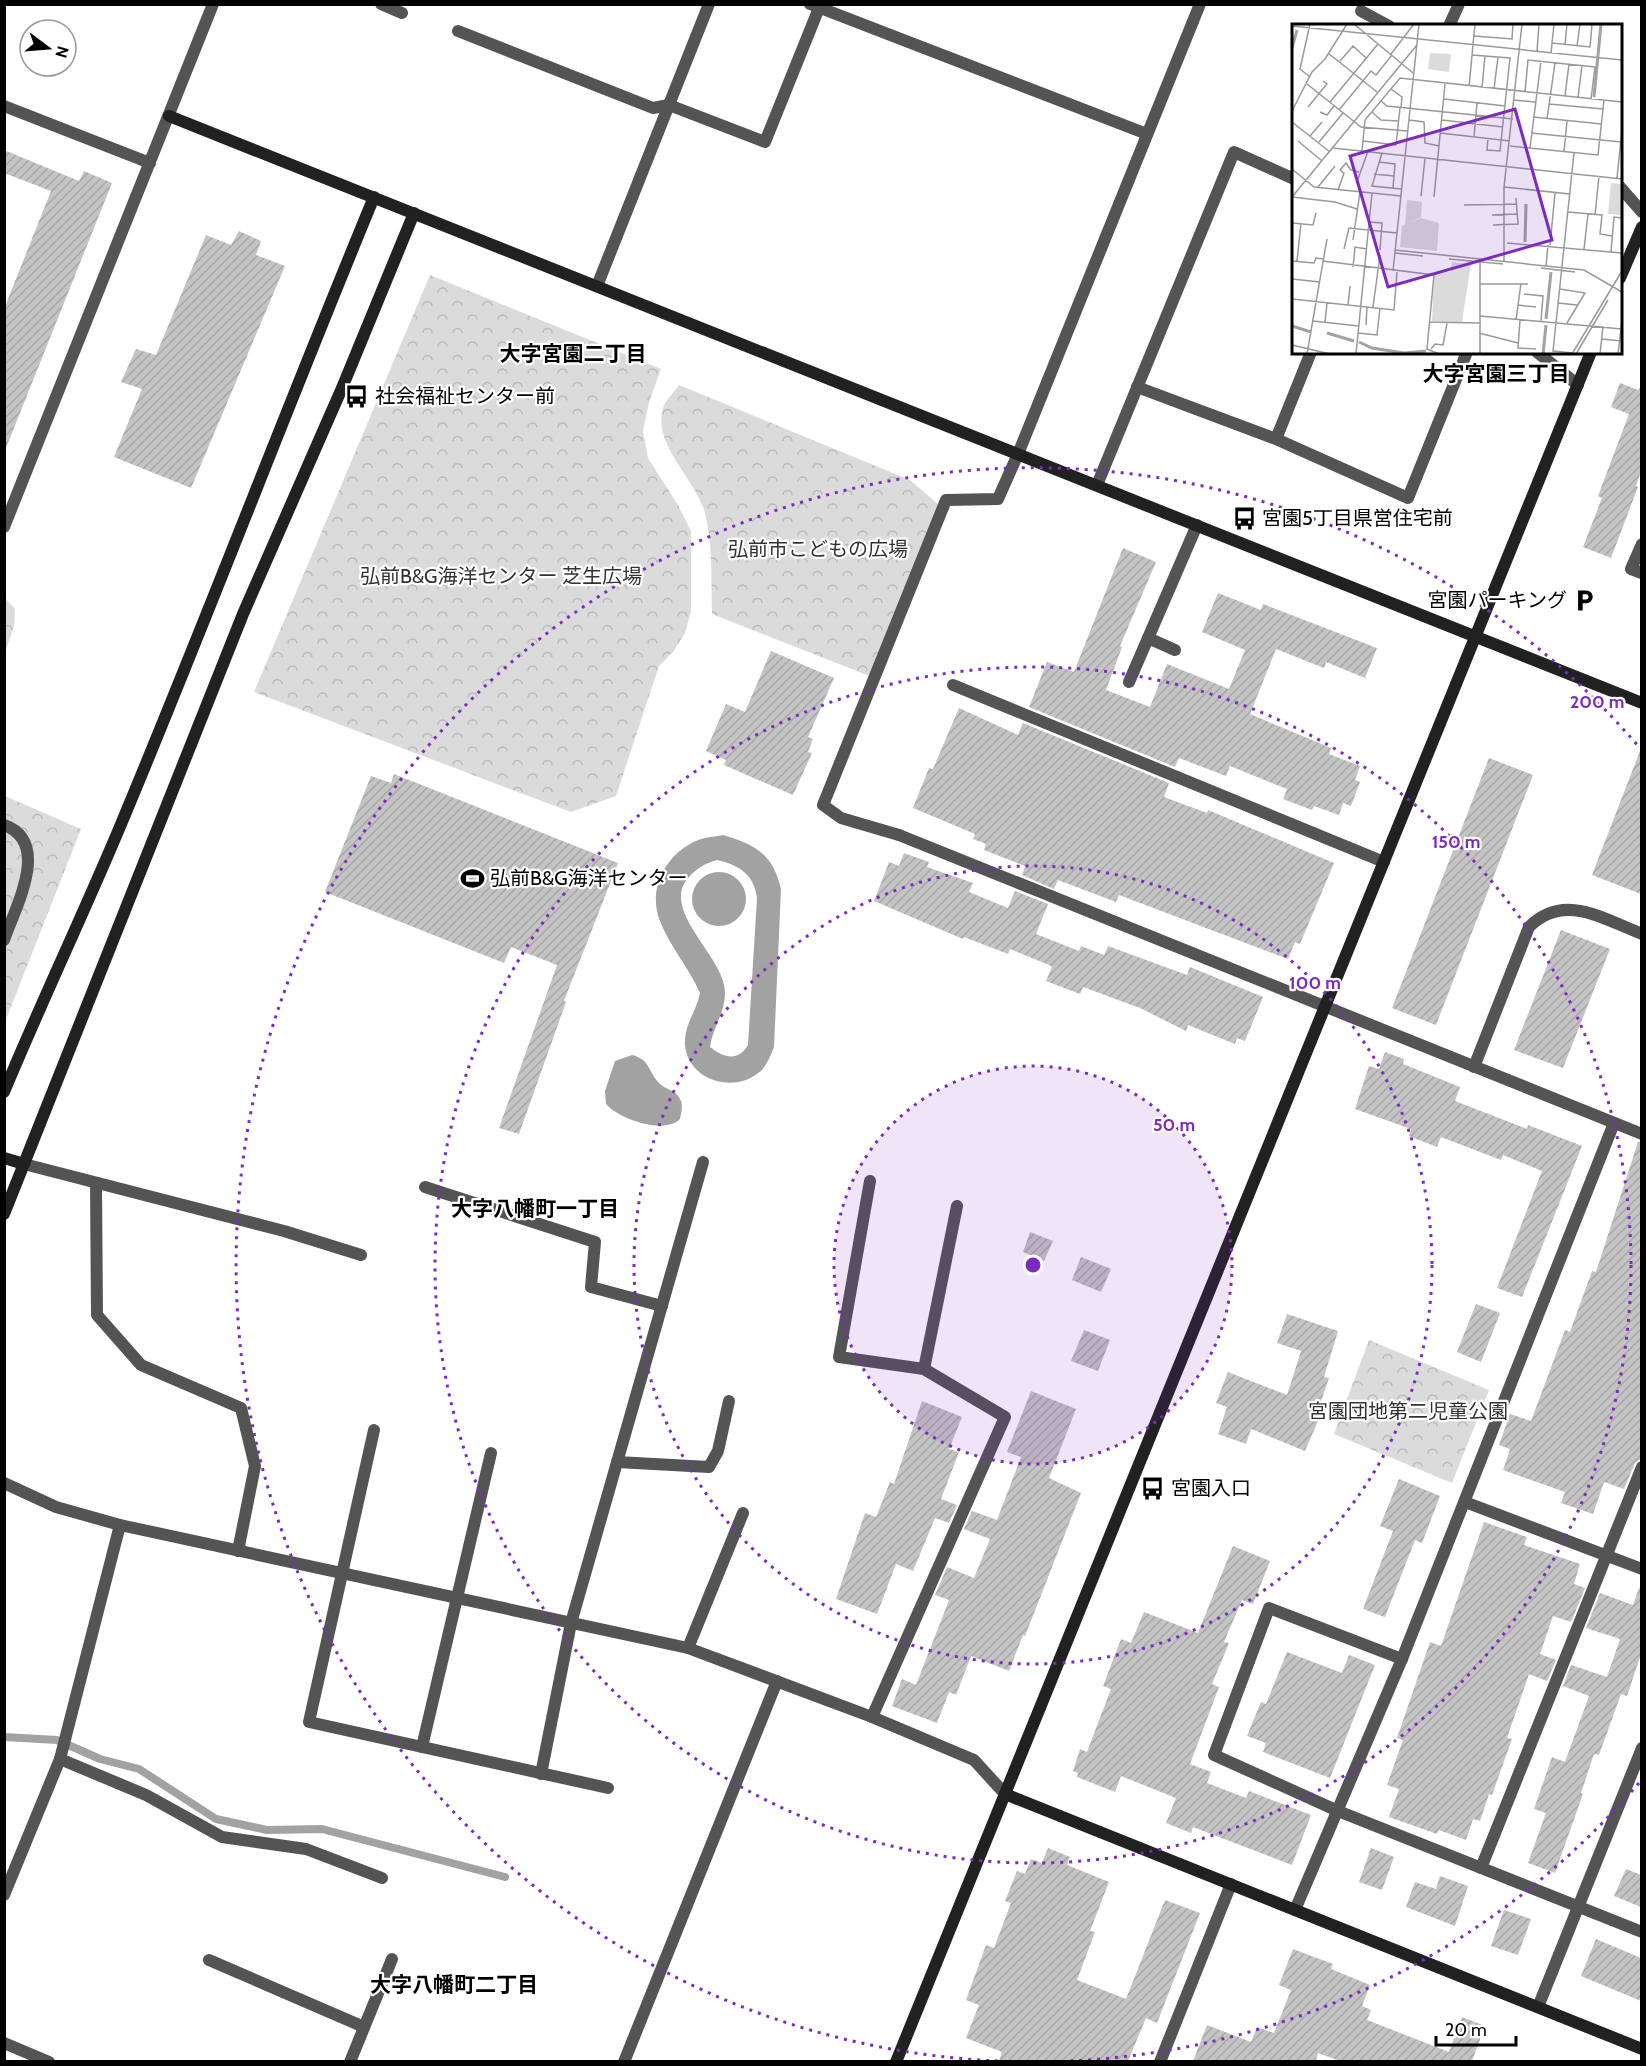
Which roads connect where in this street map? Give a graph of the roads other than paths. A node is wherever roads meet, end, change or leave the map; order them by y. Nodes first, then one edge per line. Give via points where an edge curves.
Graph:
1 (213, 4) edge
2 (381, 4) edge
3 (709, 4) edge
4 (1200, 4) edge
5 (1459, 4) edge
6 (815, 6) edge
7 (1361, 11) dead end
8 (402, 13) dead end
9 (1385, 24) edge
10 (1450, 24) edge
11 (458, 31) dead end
12 (669, 105) junction
13 (4, 106) edge
14 (169, 116) junction
15 (1147, 134) junction
16 (150, 163) junction
17 (1292, 179) edge
18 (1622, 189) edge
19 (374, 197) junction
20 (1641, 212) edge
21 (414, 213) junction
22 (1641, 226) edge
23 (1622, 273) edge
24 (597, 286) junction
25 (1310, 354) edge
26 (1466, 354) edge
27 (1540, 354) edge
28 (1590, 354) edge
29 (1578, 384) junction
30 (1137, 387) junction
31 (1276, 439) junction
32 (1018, 454) junction
33 (1097, 485) junction
34 (1197, 525) junction
35 (4, 527) edge
36 (1641, 544) edge
37 (1641, 573) edge
38 (1476, 636) junction
39 (1148, 638) junction
40 (1176, 650) dead end
41 (1128, 682) dead end
42 (953, 685) dead end
43 (1641, 703) edge
44 (4, 825) edge
45 (1383, 862) junction
46 (1641, 934) edge
47 (4, 940) edge
48 (1325, 1008) junction
49 (1473, 1067) junction
50 (4, 1092) edge
51 (1614, 1123) junction
52 (1641, 1134) edge
53 (4, 1158) edge
54 (703, 1162) dead end
55 (24, 1164) junction
56 (870, 1181) dead end
57 (96, 1183) junction
58 (425, 1187) dead end
59 (957, 1206) dead end
60 (4, 1214) edge
61 (361, 1255) dead end
62 (662, 1306) junction
63 (924, 1369) junction
64 (729, 1401) dead end
65 (374, 1430) dead end
66 (491, 1453) dead end
67 (618, 1462) junction
68 (1641, 1467) edge
69 (4, 1483) edge
70 (1465, 1502) junction
71 (743, 1513) dead end
72 (120, 1525) junction
73 (238, 1551) junction
74 (1605, 1555) junction
75 (1641, 1569) edge
76 (342, 1573) junction
77 (457, 1598) junction
78 (571, 1623) junction
79 (688, 1648) junction
80 (1402, 1659) junction
81 (777, 1681) junction
82 (872, 1717) junction
83 (422, 1747) junction
84 (1641, 1748) edge
85 (60, 1759) junction
86 (541, 1774) junction
87 (608, 1788) dead end
88 (1005, 1794) junction
89 (1338, 1811) junction
90 (1481, 1868) junction
91 (382, 1878) dead end
92 (1231, 1884) junction
93 (4, 1895) edge
94 (1579, 1907) junction
95 (1295, 1910) junction
96 (1641, 1932) edge
97 (392, 1959) dead end
98 (209, 1960) dead end
99 (1538, 2007) junction
100 (364, 2027) junction
101 (4, 2043) edge
102 (1641, 2049) edge
103 (49, 2061) edge
104 (350, 2061) edge
105 (624, 2061) edge
106 (896, 2061) edge
107 (1160, 2061) edge

1 - 14 street
2 - 8 street
3 - 12 street
4 - 15 street
5 - 10 street
6 - 12 street via 765,142
6 - 15 street
7 - 9 street
11 - 12 street via 653,108
12 - 24 street
13 - 16 street
14 - 16 street
14 - 19 street
15 - 32 street
16 - 35 street
17 - 30 street via 1234,152
18 - 20 street
19 - 21 street
19 - 50 street via 182,676
21 - 24 street
21 - 55 street via 243,614
22 - 23 street
24 - 32 street
25 - 31 street
26 - 31 street via 1407,498
27 - 29 street
28 - 29 street
29 - 38 street
30 - 31 street
30 - 33 street
32 - 33 street
32 - 48 street via 998,499 946,500 824,805 841,818 899,835
33 - 34 street
34 - 38 street
34 - 39 street
36 - 37 street via 1631,569
38 - 43 street
38 - 45 street
39 - 40 street
39 - 41 street
42 - 45 street
44 - 47 street via 19,833 29,863
45 - 48 street
46 - 49 street via 1586,912 1555,910 1541,915 1529,927
48 - 49 street
48 - 88 street
49 - 51 street
51 - 52 street
51 - 70 street
53 - 55 street
54 - 62 street
55 - 57 street
55 - 60 street
56 - 63 street via 839,1357
57 - 61 street
57 - 73 street via 97,1315 141,1365 241,1408 255,1466
58 - 62 street via 595,1242 591,1287
59 - 63 street
62 - 67 street
63 - 82 street via 1005,1417
64 - 67 street via 718,1451 709,1467
65 - 76 street
66 - 77 street
67 - 78 street
68 - 74 street
69 - 72 street via 56,1507
70 - 74 street
70 - 80 street
71 - 79 street
72 - 73 street
72 - 85 street
73 - 76 street
74 - 75 street
74 - 90 street
76 - 77 street
76 - 83 street via 309,1722
77 - 78 street
77 - 83 street
78 - 79 street
78 - 86 street
79 - 81 street
80 - 89 street
80 - 89 street via 1269,1608 1214,1755
81 - 82 street
81 - 105 street
82 - 88 street via 975,1760
83 - 86 street
84 - 94 street
85 - 91 street via 146,1795 222,1838 306,1849
85 - 93 street
86 - 87 street
88 - 92 street
88 - 106 street
89 - 90 street
89 - 95 street
90 - 94 street
92 - 95 street
92 - 107 street
94 - 96 street
94 - 99 street
95 - 99 street
97 - 100 street
98 - 100 street
99 - 102 street
100 - 104 street
101 - 103 street

